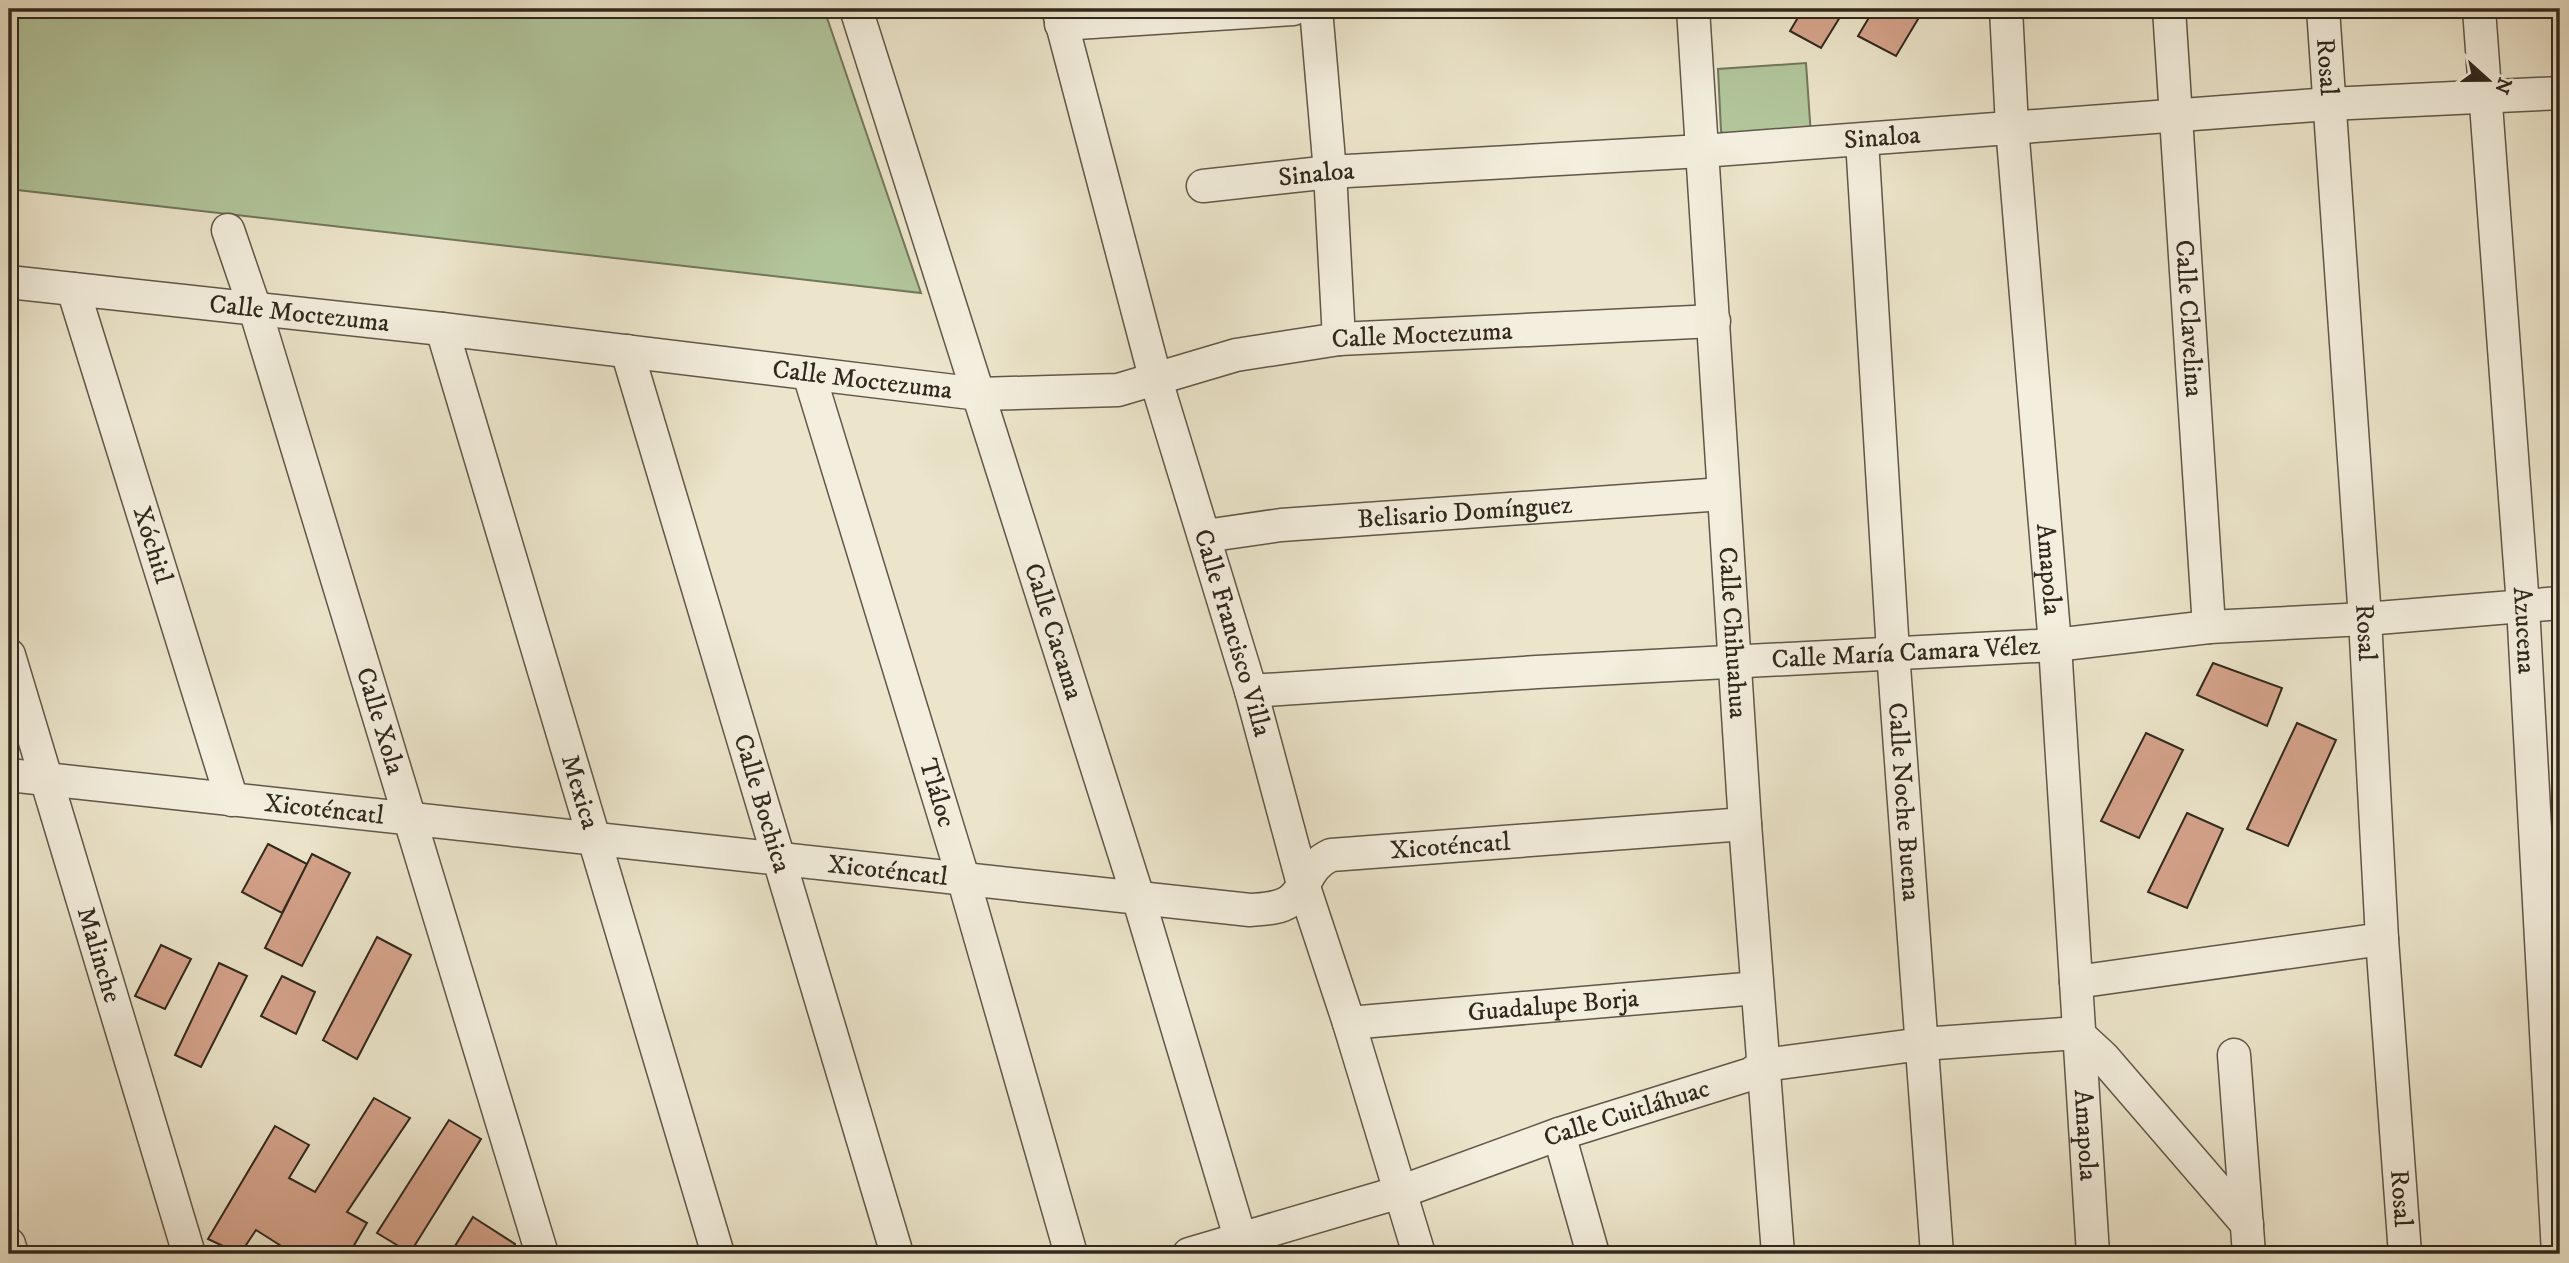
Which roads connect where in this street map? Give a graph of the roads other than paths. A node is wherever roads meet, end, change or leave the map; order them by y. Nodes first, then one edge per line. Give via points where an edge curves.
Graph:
1 (856, 9) edge
2 (1293, 9) edge
3 (1316, 9) edge
4 (1693, 9) edge
5 (2006, 9) edge
6 (2169, 9) edge
7 (2323, 9) edge
8 (2479, 9) edge
9 (1059, 17) edge
10 (2560, 93) edge
11 (2484, 99) junction
12 (2329, 104) junction
13 (2176, 115) junction
14 (2012, 127) junction
15 (1861, 139) junction
16 (1702, 150) junction
17 (1330, 172) junction
18 (1203, 186) dead end
19 (228, 230) dead end
20 (9, 282) edge
21 (73, 289) junction
22 (256, 309) junction
23 (1714, 321) junction
24 (442, 329) junction
25 (1339, 339) junction
26 (627, 351) junction
27 (809, 374) junction
28 (1155, 377) junction
29 (979, 394) junction
30 (1723, 494) junction
31 (1205, 536) junction
32 (2560, 603) edge
33 (2522, 606) junction
34 (2365, 620) junction
35 (2209, 627) junction
36 (2055, 645) junction
37 (1893, 652) junction
38 (9, 655) edge
39 (1737, 663) junction
40 (1251, 691) junction
41 (9, 775) edge
42 (46, 779) junction
43 (232, 800) junction
44 (411, 820) junction
45 (1745, 824) junction
46 (596, 840) junction
47 (782, 861) junction
48 (964, 881) junction
49 (1303, 884) junction
50 (1138, 897) junction
51 (2382, 939) junction
52 (2076, 982) junction
53 (1757, 988) junction
54 (1349, 1023) junction
55 (2077, 1033) junction
56 (1922, 1044) junction
57 (2234, 1055) dead end
58 (1764, 1065) junction
59 (1559, 1134) junction
60 (1400, 1192) junction
61 (2248, 1239) edge
62 (9, 1244) edge
63 (1242, 1246) edge
64 (12, 1254) edge
65 (189, 1254) edge
66 (542, 1254) edge
67 (718, 1254) edge
68 (897, 1254) edge
69 (1071, 1254) edge
70 (1189, 1254) edge
71 (1419, 1254) edge
72 (1593, 1254) edge
73 (1778, 1254) edge
74 (1937, 1254) edge
75 (2093, 1254) edge
76 (2405, 1254) edge
77 (2558, 1254) edge

1 - 29 street, Calle Cacama
2 - 9 street
3 - 17 street
4 - 16 street, Calle Chihuahua
5 - 14 street, Amapola
6 - 13 street, Calle Clavelina
7 - 12 street, Rosal
8 - 11 street, Azucena
9 - 28 street, Calle Francisco Villa
10 - 11 street, Sinaloa
11 - 12 street, Sinaloa
11 - 33 street, Azucena
12 - 13 street, Sinaloa
12 - 34 street, Rosal
13 - 14 street, Sinaloa
13 - 35 street, Calle Clavelina
14 - 15 street, Sinaloa
14 - 36 street, Amapola
15 - 16 street, Sinaloa
15 - 37 street, Calle Noche Buena
16 - 17 street, Sinaloa
16 - 23 street, Calle Chihuahua
17 - 18 street, Sinaloa
17 - 25 street
19 - 22 street, Calle Xola
20 - 21 street, Calle Moctezuma
21 - 22 street, Calle Moctezuma
21 - 43 street, Xóchitl
22 - 24 street, Calle Moctezuma
22 - 44 street, Calle Xola
23 - 25 street, Calle Moctezuma
23 - 30 street, Calle Chihuahua
24 - 26 street, Calle Moctezuma
24 - 46 street, Mexica
25 - 28 street, Calle Moctezuma via 1236,355
26 - 27 street, Calle Moctezuma
26 - 47 street, Calle Bochica
27 - 29 street, Calle Moctezuma
27 - 48 street, Tláloc
28 - 29 street, Calle Moctezuma via 1118,390
28 - 31 street, Calle Francisco Villa
29 - 50 street, Calle Cacama
30 - 31 street, Belisario Domínguez via 1281,525
30 - 39 street, Calle Chihuahua
31 - 40 street, Calle Francisco Villa
32 - 33 street, Calle María Camara Vélez
33 - 34 street, Calle María Camara Vélez
33 - 77 street, Azucena
34 - 35 street, Calle María Camara Vélez
34 - 51 street, Rosal
35 - 36 street, Calle María Camara Vélez
36 - 37 street, Calle María Camara Vélez
36 - 52 street, Amapola
37 - 39 street, Calle María Camara Vélez
37 - 56 street, Calle Noche Buena
38 - 42 street, Malinche
39 - 40 street, Calle María Camara Vélez
39 - 45 street, Calle Chihuahua
40 - 49 street, Calle Francisco Villa
41 - 42 street, Xicoténcatl
42 - 43 street, Xicoténcatl
42 - 65 street, Malinche
43 - 44 street, Xicoténcatl
44 - 46 street, Xicoténcatl
44 - 66 street, Calle Xola
45 - 49 street, Xicoténcatl via 1331,855 1318,861
45 - 53 street, Calle Chihuahua
46 - 47 street, Xicoténcatl
46 - 67 street, Mexica
47 - 48 street, Xicoténcatl
47 - 68 street, Calle Bochica
48 - 50 street, Xicoténcatl
48 - 69 street, Tláloc
49 - 50 street, Xicoténcatl via 1291,901 1250,910
49 - 54 street, Calle Francisco Villa
50 - 63 street, Calle Cacama
51 - 52 street
51 - 76 street, Rosal
52 - 55 street, Amapola
53 - 54 street, Guadalupe Borja
53 - 58 street, Calle Chihuahua
54 - 60 street, Calle Francisco Villa
55 - 56 street, Calle Cuitláhuac
55 - 61 street via 2103,1057
55 - 75 street, Amapola
56 - 58 street, Calle Cuitláhuac
56 - 74 street, Calle Noche Buena
57 - 61 street
58 - 59 street, Calle Cuitláhuac via 1751,1074
58 - 73 street, Calle Chihuahua
59 - 60 street, Calle Cuitláhuac
59 - 72 street
60 - 63 street, Calle Cuitláhuac
60 - 71 street, Calle Francisco Villa
62 - 64 street
63 - 70 street, Calle Cuitláhuac

